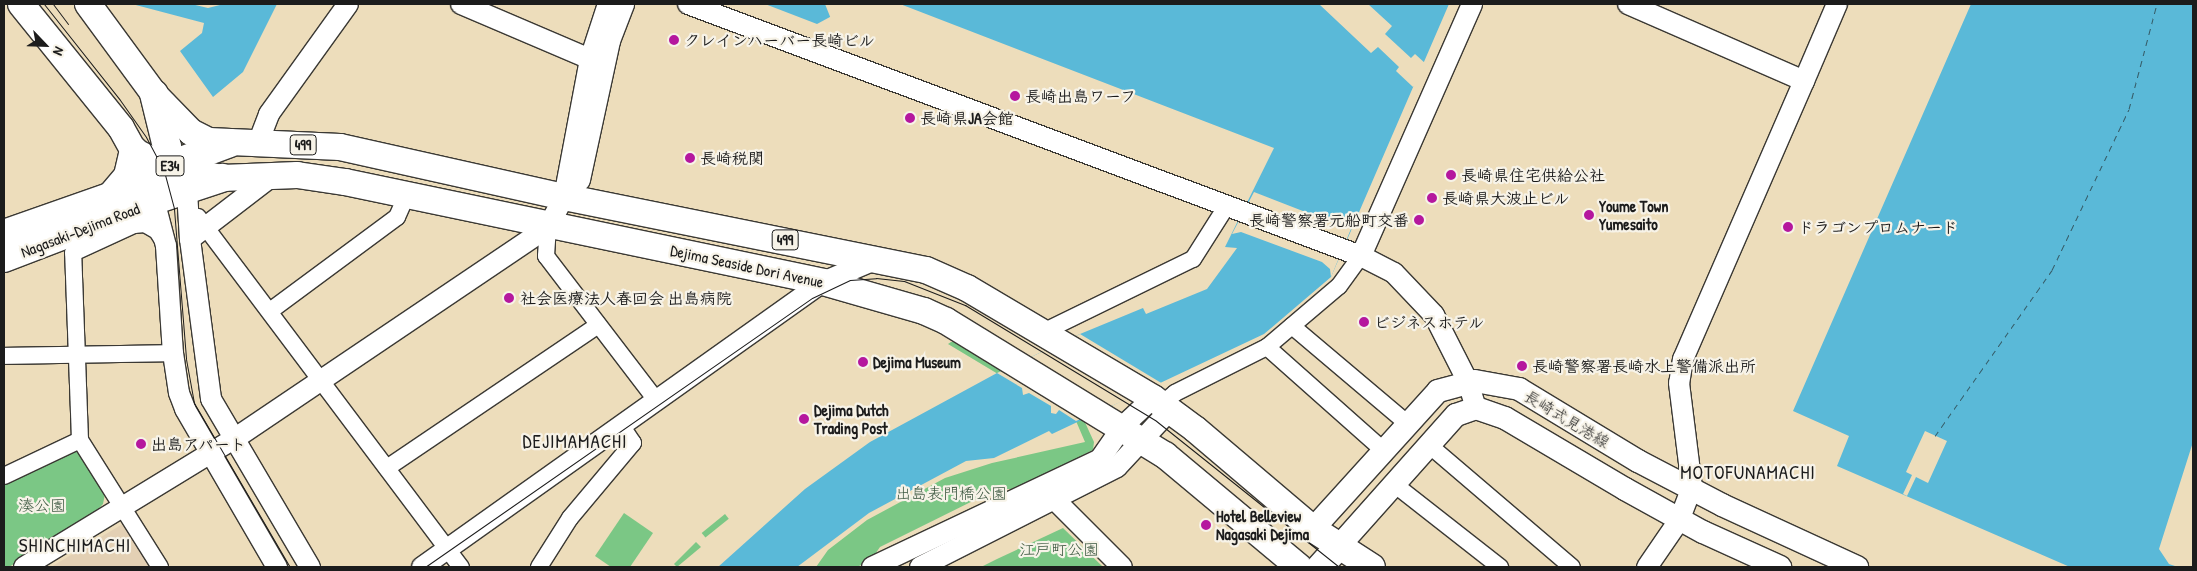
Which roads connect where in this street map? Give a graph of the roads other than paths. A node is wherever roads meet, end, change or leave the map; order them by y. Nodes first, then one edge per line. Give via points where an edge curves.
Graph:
1 (21, 4) edge
2 (88, 4) edge
3 (348, 4) edge
4 (461, 4) edge
5 (608, 4) edge
6 (624, 4) edge
7 (688, 4) edge
8 (1472, 4) edge
9 (1628, 4) edge
10 (1837, 4) edge
11 (590, 59) junction
12 (1804, 81) junction
13 (154, 94) junction
14 (230, 143) junction
15 (258, 143) junction
16 (134, 151) junction
17 (272, 176) junction
18 (222, 178) joint
19 (177, 188) junction
20 (407, 195) junction
21 (564, 198) junction
22 (116, 205) junction
23 (1232, 209) junction
24 (548, 227) junction
25 (4, 234) edge
26 (166, 246) junction
27 (1352, 253) junction
28 (4, 258) edge
29 (877, 259) junction
30 (823, 282) junction
31 (270, 312) junction
32 (598, 325) junction
33 (1292, 326) junction
34 (1042, 333) junction
35 (1267, 347) junction
36 (76, 353) junction
37 (173, 353) junction
38 (4, 356) edge
39 (320, 382) junction
40 (1468, 382) junction
41 (656, 400) junction
42 (1157, 401) junction
43 (1476, 408) junction
44 (1408, 424) junction
45 (621, 425) junction
46 (1131, 433) junction
47 (234, 439) junction
48 (80, 440) junction
49 (1429, 445) junction
50 (1384, 451) junction
51 (210, 453) junction
52 (387, 468) junction
53 (4, 476) edge
54 (1394, 484) junction
55 (1692, 488) junction
56 (1056, 501) junction
57 (123, 508) junction
58 (1680, 519) junction
59 (1313, 528) junction
60 (1340, 545) junction
61 (446, 547) junction
62 (1292, 565) edge
63 (24, 567) edge
64 (160, 567) edge
65 (277, 567) edge
66 (310, 567) edge
67 (422, 567) edge
68 (461, 567) edge
69 (539, 567) edge
70 (872, 567) edge
71 (920, 567) edge
72 (1122, 567) edge
73 (1320, 567) edge
74 (1372, 567) edge
75 (1500, 567) edge
76 (1572, 567) edge
77 (1647, 567) edge
78 (1780, 567) edge
79 (1857, 567) edge

1 - 16 highway via 121,128
2 - 13 highway, 499
3 - 15 street via 269,114
4 - 11 street
5 - 11 street
6 - 21 street via 606,58 580,180
7 - 23 street
8 - 27 street
9 - 12 street
10 - 12 street
11 - 21 street
12 - 55 street via 1680,372
13 - 14 highway, 499 via 191,132 209,141
13 - 19 highway
14 - 15 highway, Dejima Seaside Dori Avenue / 499
14 - 19 highway, Nagasaki-Dejima Road / E34
15 - 21 highway, Dejima Seaside Dori Avenue / 499 via 340,147
16 - 19 highway
16 - 22 highway
17 - 18 highway, Dejima Seaside Dori Avenue / 499
17 - 19 street
17 - 20 highway, Dejima Seaside Dori Avenue / 499 via 297,175
18 - 19 highway, Nagasaki-Dejima Road
19 - 22 highway, Nagasaki-Dejima Road / E34
19 - 26 street
19 - 31 street
19 - 47 street via 190,239 207,383 211,399
20 - 24 highway, Dejima Seaside Dori Avenue / 499
20 - 31 street via 397,217
21 - 24 street
21 - 29 highway, Dejima Seaside Dori Avenue / 499
22 - 25 highway, Nagasaki-Dejima Road / E34
22 - 28 highway, Nagasaki-Dejima Road / E34
23 - 27 street
23 - 34 street via 1193,259
24 - 30 highway, Dejima Seaside Dori Avenue / 499
24 - 32 street via 546,256
24 - 39 street
26 - 36 street via 158,231 145,224 134,225 73,253
26 - 37 street
27 - 33 street via 1339,286
27 - 40 street via 1394,273 1420,297 1434,315
29 - 30 street
29 - 34 highway, Dejima Seaside Dori Avenue / 499 via 926,270 967,288
30 - 41 street
30 - 46 highway, Dejima Seaside Dori Avenue / 499 via 924,311 946,321
31 - 39 street
32 - 41 street
32 - 52 street
33 - 35 street
33 - 44 street
34 - 42 highway, Dejima Seaside Dori Avenue / 499
35 - 42 street
35 - 50 street
36 - 37 street
36 - 38 street
36 - 48 street
37 - 51 street via 185,410
39 - 47 street
39 - 52 street
40 - 43 street
40 - 44 main road, 長崎式見港線 via 1438,392
40 - 55 main road, 長崎式見港線 via 1495,382 1519,390
41 - 45 street
42 - 46 street
42 - 59 highway, Dejima Seaside Dori Avenue / 499
43 - 49 main road via 1456,415
43 - 58 main road, 長崎式見港線 via 1506,418 1586,468
44 - 50 main road, 長崎式見港線
45 - 61 street
45 - 69 street via 632,443 570,518
46 - 56 street via 1117,467
46 - 62 highway, Dejima Seaside Dori Avenue / 499 via 1165,455
46 - 70 street via 1100,459
47 - 51 street
47 - 66 street
48 - 53 street
48 - 57 street
49 - 54 main road
49 - 76 street
50 - 59 main road, 長崎式見港線
51 - 57 street
51 - 65 street
52 - 61 street
54 - 60 main road
54 - 75 street
55 - 58 street
55 - 79 main road, 長崎式見港線
56 - 71 street
56 - 72 street
57 - 63 street
57 - 64 street
58 - 77 street
58 - 78 main road, 長崎式見港線
59 - 60 highway, Dejima Seaside Dori Avenue
59 - 62 highway
60 - 73 highway
60 - 74 highway, Dejima Seaside Dori Avenue
61 - 67 street
61 - 68 street

